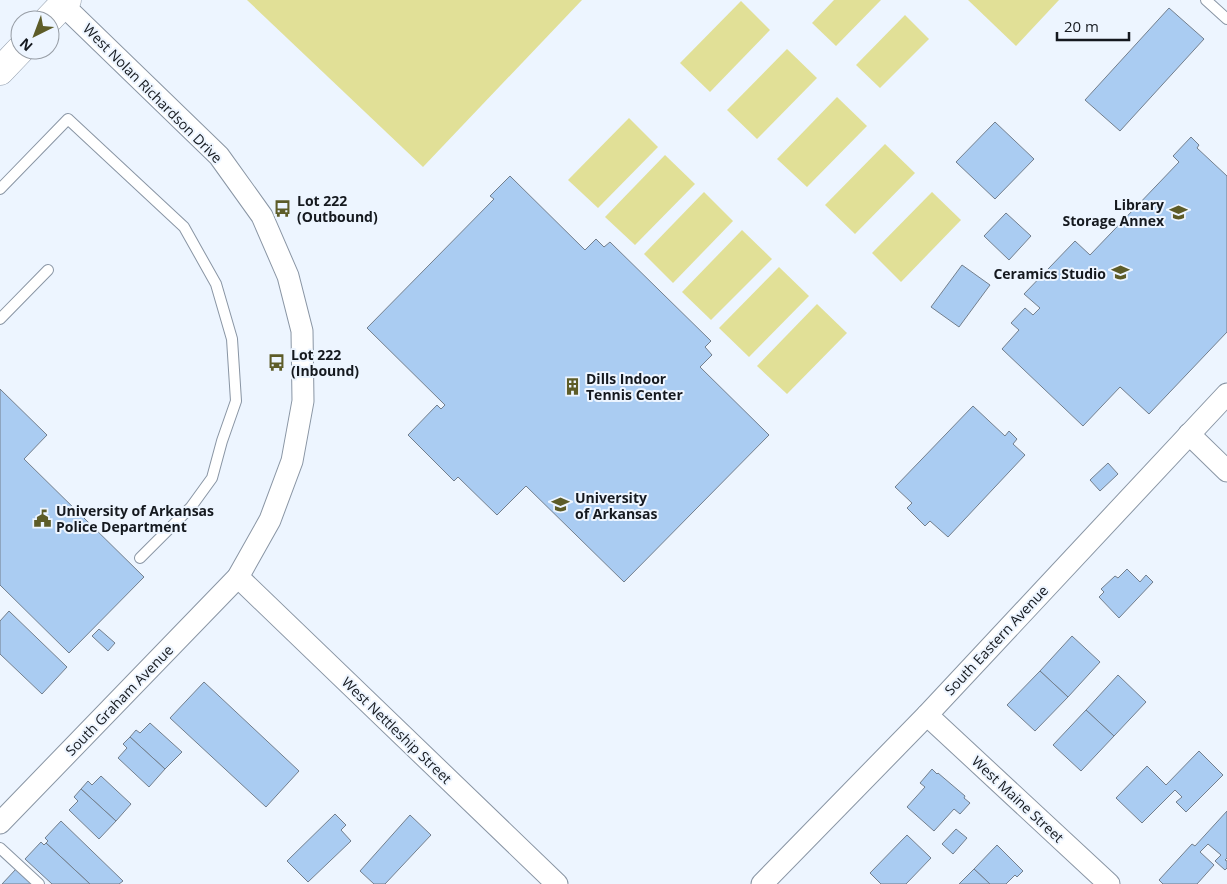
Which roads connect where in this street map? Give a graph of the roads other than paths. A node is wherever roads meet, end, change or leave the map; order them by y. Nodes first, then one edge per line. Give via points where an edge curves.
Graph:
1 (1206, 0) edge
2 (59, 8) edge
3 (1227, 20) edge
4 (10, 60) edge
5 (0, 71) edge
6 (0, 189) edge
7 (48, 270) dead end
8 (0, 319) edge
9 (1227, 394) edge
10 (1189, 434) junction
11 (1227, 471) edge
12 (140, 558) dead end
13 (238, 577) junction
14 (927, 715) junction
15 (0, 823) edge
16 (0, 848) edge
17 (39, 884) edge
18 (557, 884) edge
19 (762, 884) edge
20 (1109, 884) edge

1 - 3 lane
2 - 13 street, West Nolan Richardson Drive via 219,156 262,216 288,276 302,331 303,401 292,461 270,520
4 - 5 main road
6 - 12 lane via 68,119 184,227 216,284 232,339 236,401 212,478 191,507
7 - 8 lane
9 - 10 street, South Eastern Avenue
10 - 11 street
10 - 14 street, South Eastern Avenue
13 - 15 street, South Graham Avenue
13 - 18 street, West Nettleship Street
14 - 19 street, South Eastern Avenue
14 - 20 street, West Maine Street
16 - 17 lane

